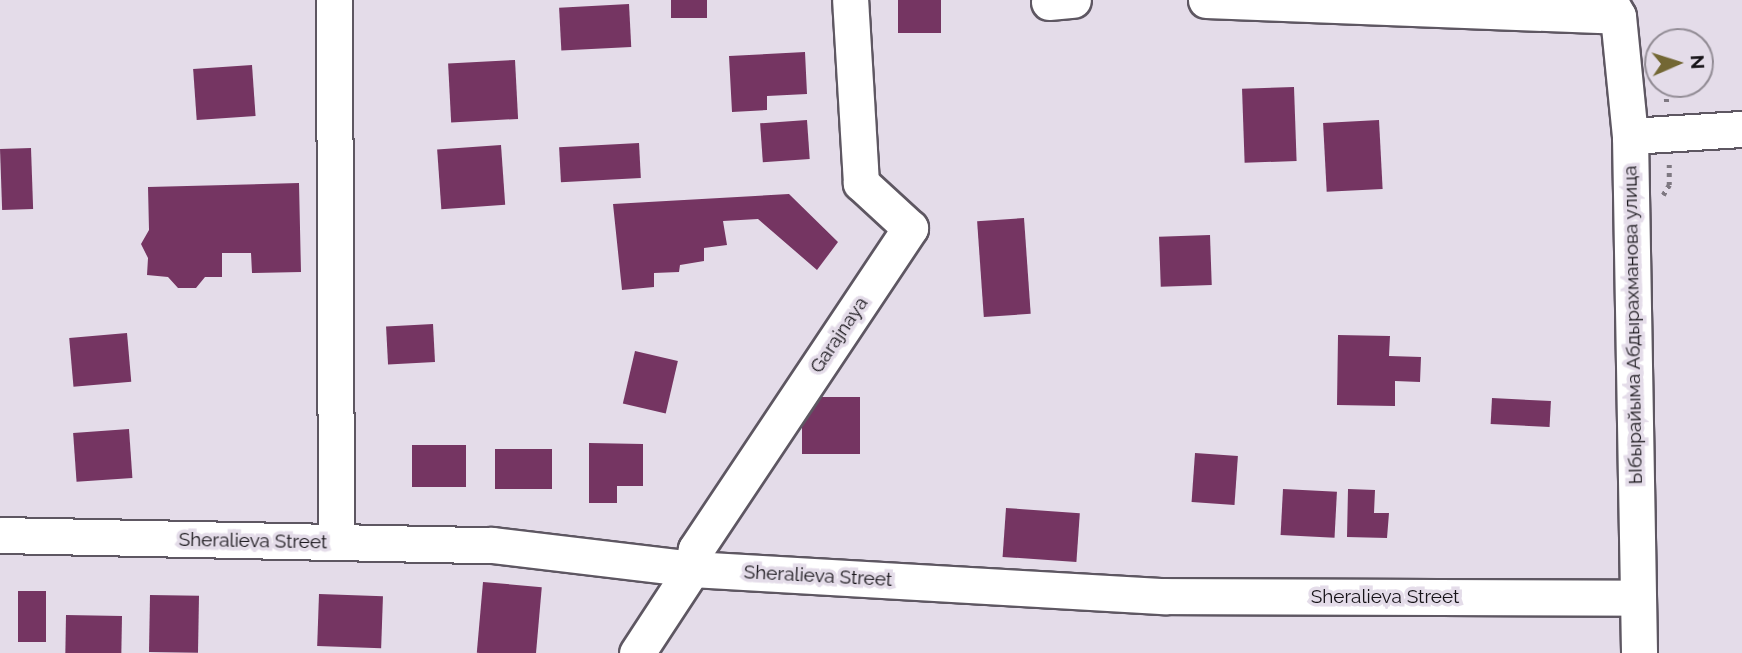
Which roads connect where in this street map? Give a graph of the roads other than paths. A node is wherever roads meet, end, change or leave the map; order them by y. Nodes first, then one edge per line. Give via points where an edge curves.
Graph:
1 (334, 0) edge
2 (850, 0) edge
3 (1206, 0) edge
4 (1614, 8) edge
5 (1742, 129) edge
6 (1630, 136) junction
7 (0, 535) edge
8 (336, 542) junction
9 (692, 569) junction
10 (1638, 598) junction
11 (637, 653) edge
12 (1639, 653) edge

1 - 8 street
2 - 9 street, Garajnaya via 861,183 910,228 696,550
3 - 4 street
4 - 6 street, Ыбырайыма Абдырахманова улица
5 - 6 street
6 - 10 street, Ыбырайыма Абдырахманова улица
7 - 8 street, Sheralieva Street
8 - 9 street, Sheralieva Street via 492,545
9 - 10 street, Sheralieva Street via 1164,596
9 - 11 street, Garajnaya
10 - 12 street, Ыбырайыма Абдырахманова улица

